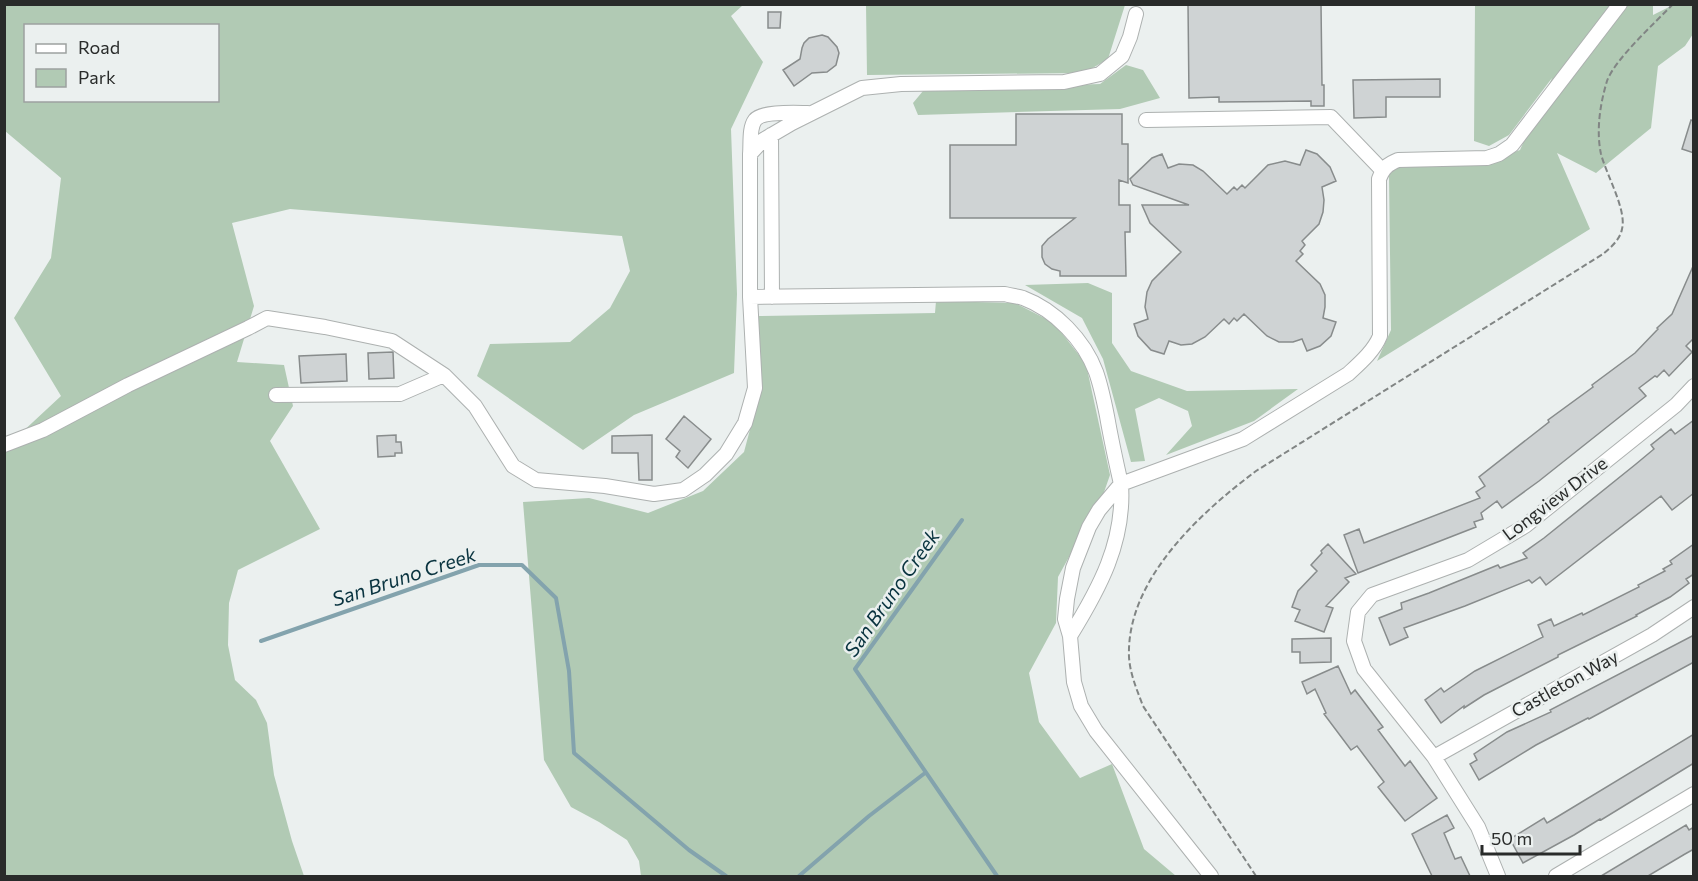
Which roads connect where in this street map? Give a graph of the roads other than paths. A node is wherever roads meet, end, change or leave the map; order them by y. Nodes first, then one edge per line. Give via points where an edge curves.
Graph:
1 (1620, 4) edge
2 (1136, 14) dead end
3 (810, 113) junction
4 (1146, 120) dead end
5 (771, 135) junction
6 (750, 154) junction
7 (1382, 170) junction
8 (750, 297) junction
9 (772, 297) junction
10 (444, 375) junction
11 (1694, 386) edge
12 (276, 395) dead end
13 (4, 445) edge
14 (1121, 484) junction
15 (1694, 607) edge
16 (1070, 636) junction
17 (1434, 757) junction
18 (1694, 794) edge
19 (1211, 876) edge
20 (1498, 876) edge
21 (1556, 876) edge

1 - 7 street via 1512,146 1487,158 1398,160
2 - 3 street via 1122,56 1100,74 1064,82 862,88
3 - 5 street
3 - 6 street via 772,114 755,120
4 - 7 street via 1330,117
5 - 6 street
5 - 9 street
6 - 8 street
7 - 14 street via 1381,327 1377,345 1348,374 1250,436
8 - 9 street
8 - 10 street via 755,388 745,423 726,454 683,490 654,494 536,480 513,466 475,406
9 - 14 street via 1005,294 1039,306 1072,333 1095,370
10 - 12 street via 400,394
10 - 13 street via 392,341 267,318 43,430
11 - 17 street, Longview Drive via 1676,405 1525,526 1468,560 1372,595 1358,612 1354,641 1364,669
14 - 16 street via 1119,534 1095,594
14 - 16 street via 1089,527 1073,568 1065,619
15 - 17 street, Castleton Way via 1652,635
16 - 19 street via 1074,682 1086,715
17 - 20 street, Longview Drive via 1478,827
18 - 21 street

